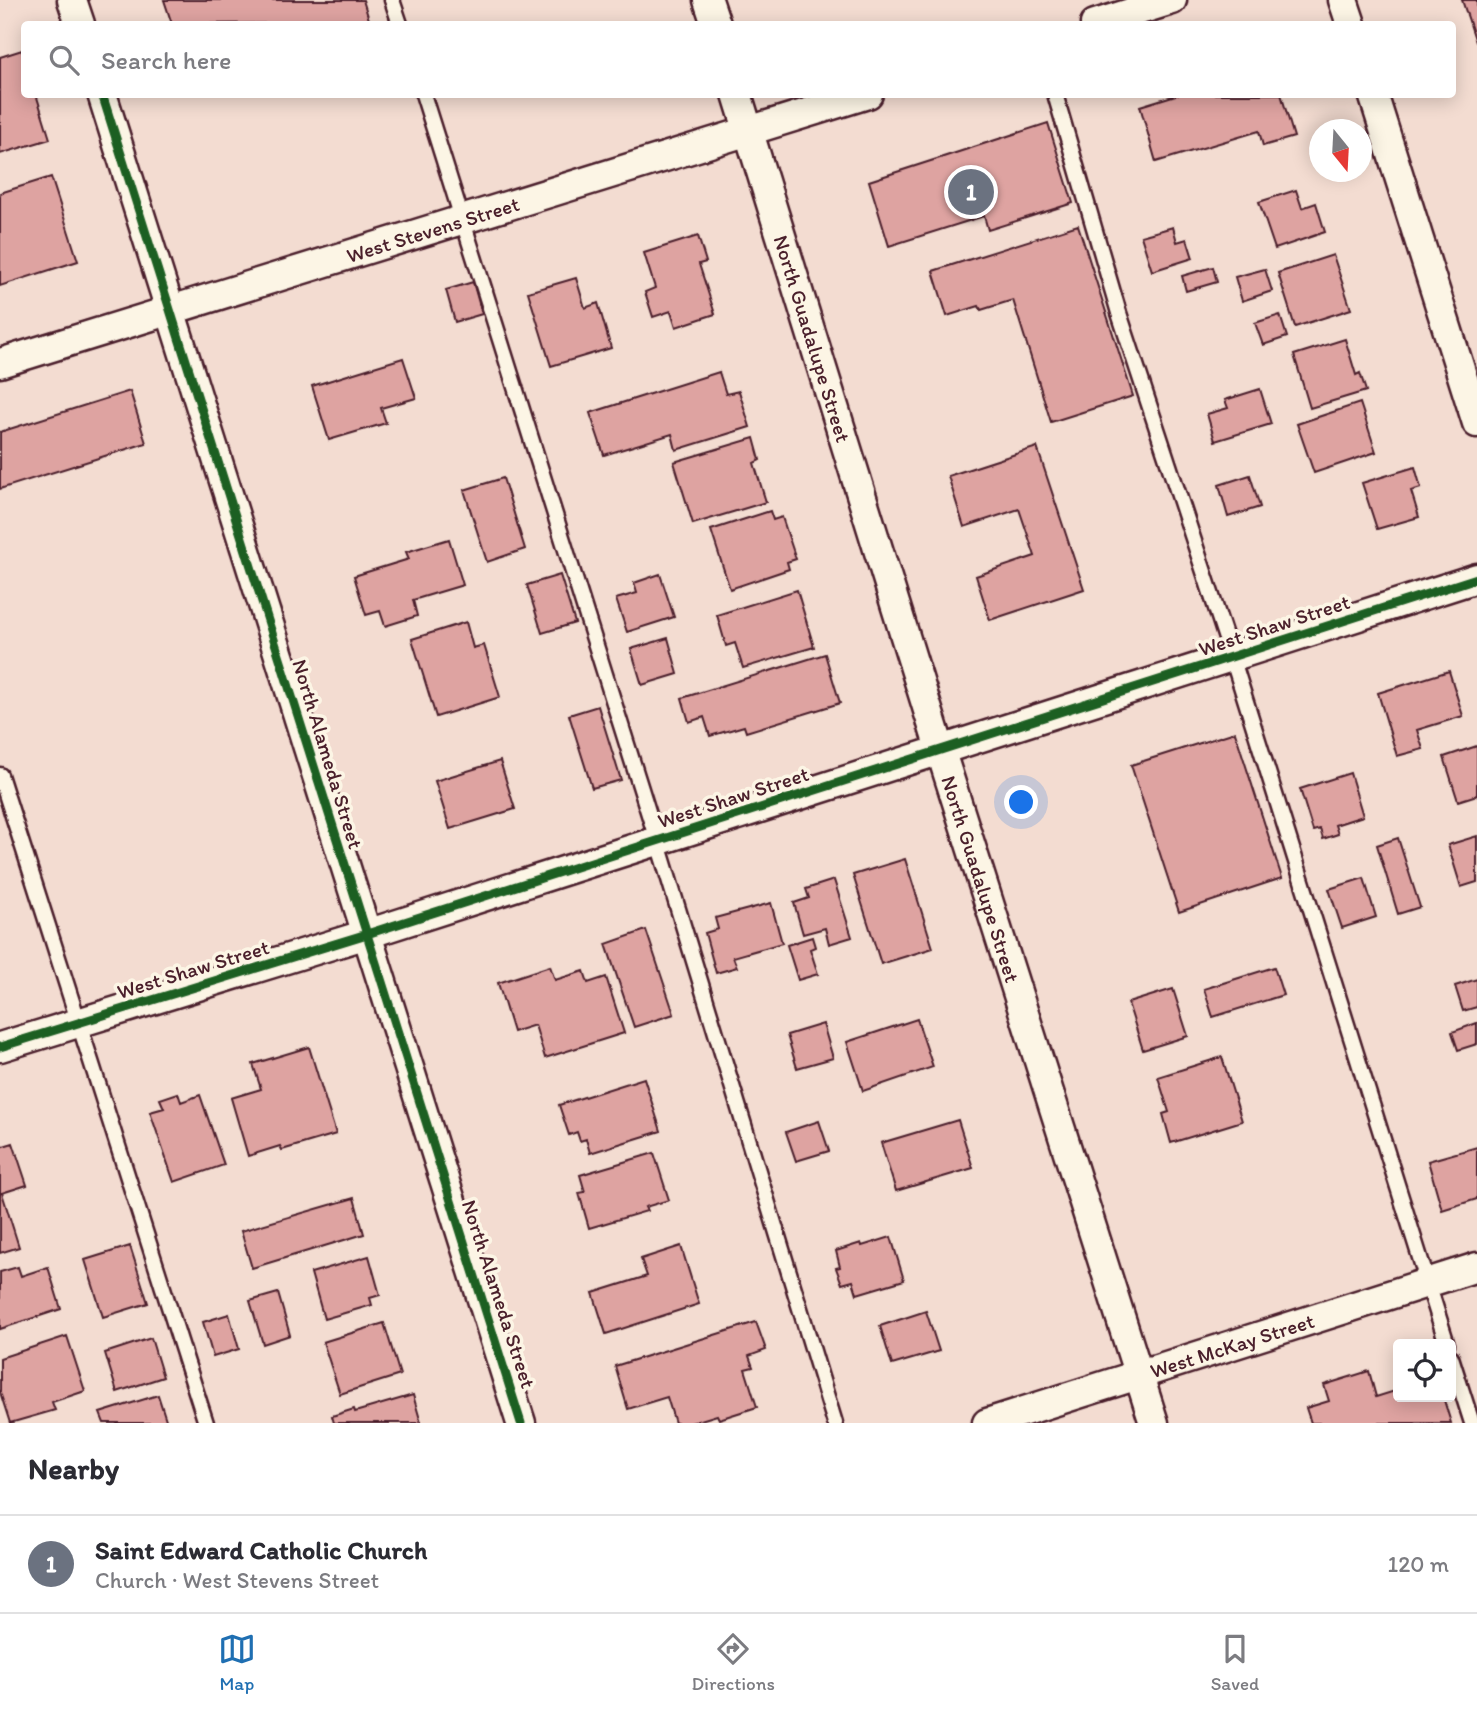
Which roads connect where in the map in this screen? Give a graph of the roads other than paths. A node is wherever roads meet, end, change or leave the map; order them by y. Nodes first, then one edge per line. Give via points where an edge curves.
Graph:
1 (72, 0) edge
2 (392, 0) edge
3 (708, 0) edge
4 (1171, 0) edge
5 (1343, 0) edge
6 (79, 21) edge
7 (399, 21) edge
8 (715, 21) edge
9 (1104, 21) edge
10 (1350, 21) edge
11 (103, 98) edge
12 (424, 98) edge
13 (738, 98) edge
14 (855, 98) edge
15 (1056, 98) edge
16 (1374, 98) edge
17 (749, 131) junction
18 (463, 220) junction
19 (171, 311) junction
20 (0, 363) edge
21 (1477, 423) edge
22 (1477, 578) edge
23 (1232, 657) junction
24 (940, 749) junction
25 (0, 775) edge
26 (657, 841) junction
27 (367, 934) junction
28 (78, 1023) junction
29 (0, 1047) edge
30 (1477, 1267) edge
31 (1427, 1283) junction
32 (1445, 1339) edge
33 (1456, 1373) edge
34 (1139, 1375) junction
35 (206, 1423) edge
36 (521, 1423) edge
37 (835, 1423) edge
38 (987, 1423) edge
39 (1154, 1423) edge
40 (1472, 1423) edge

1 - 6 street
2 - 7 lane
3 - 8 street
4 - 9 street
5 - 10 street
11 - 19 street, North Alameda Street
12 - 18 lane
13 - 17 street, North Guadalupe Street
14 - 17 street, West Stevens Street
15 - 23 lane via 1119,313
16 - 21 street
17 - 18 street, West Stevens Street
17 - 24 street, North Guadalupe Street
18 - 19 street, West Stevens Street
18 - 26 lane
19 - 20 street, West Stevens Street
19 - 27 street, North Alameda Street
22 - 23 street, West Shaw Street
23 - 24 street, West Shaw Street
23 - 31 lane
24 - 26 street, West Shaw Street
24 - 34 street, North Guadalupe Street
25 - 28 lane
26 - 27 street, West Shaw Street
26 - 37 lane
27 - 28 street, West Shaw Street
27 - 36 street, North Alameda Street
28 - 29 street, West Shaw Street
28 - 35 lane
30 - 31 street, West McKay Street
31 - 32 lane
31 - 34 street, West McKay Street
33 - 40 lane
34 - 38 street, West McKay Street
34 - 39 street, North Guadalupe Street

